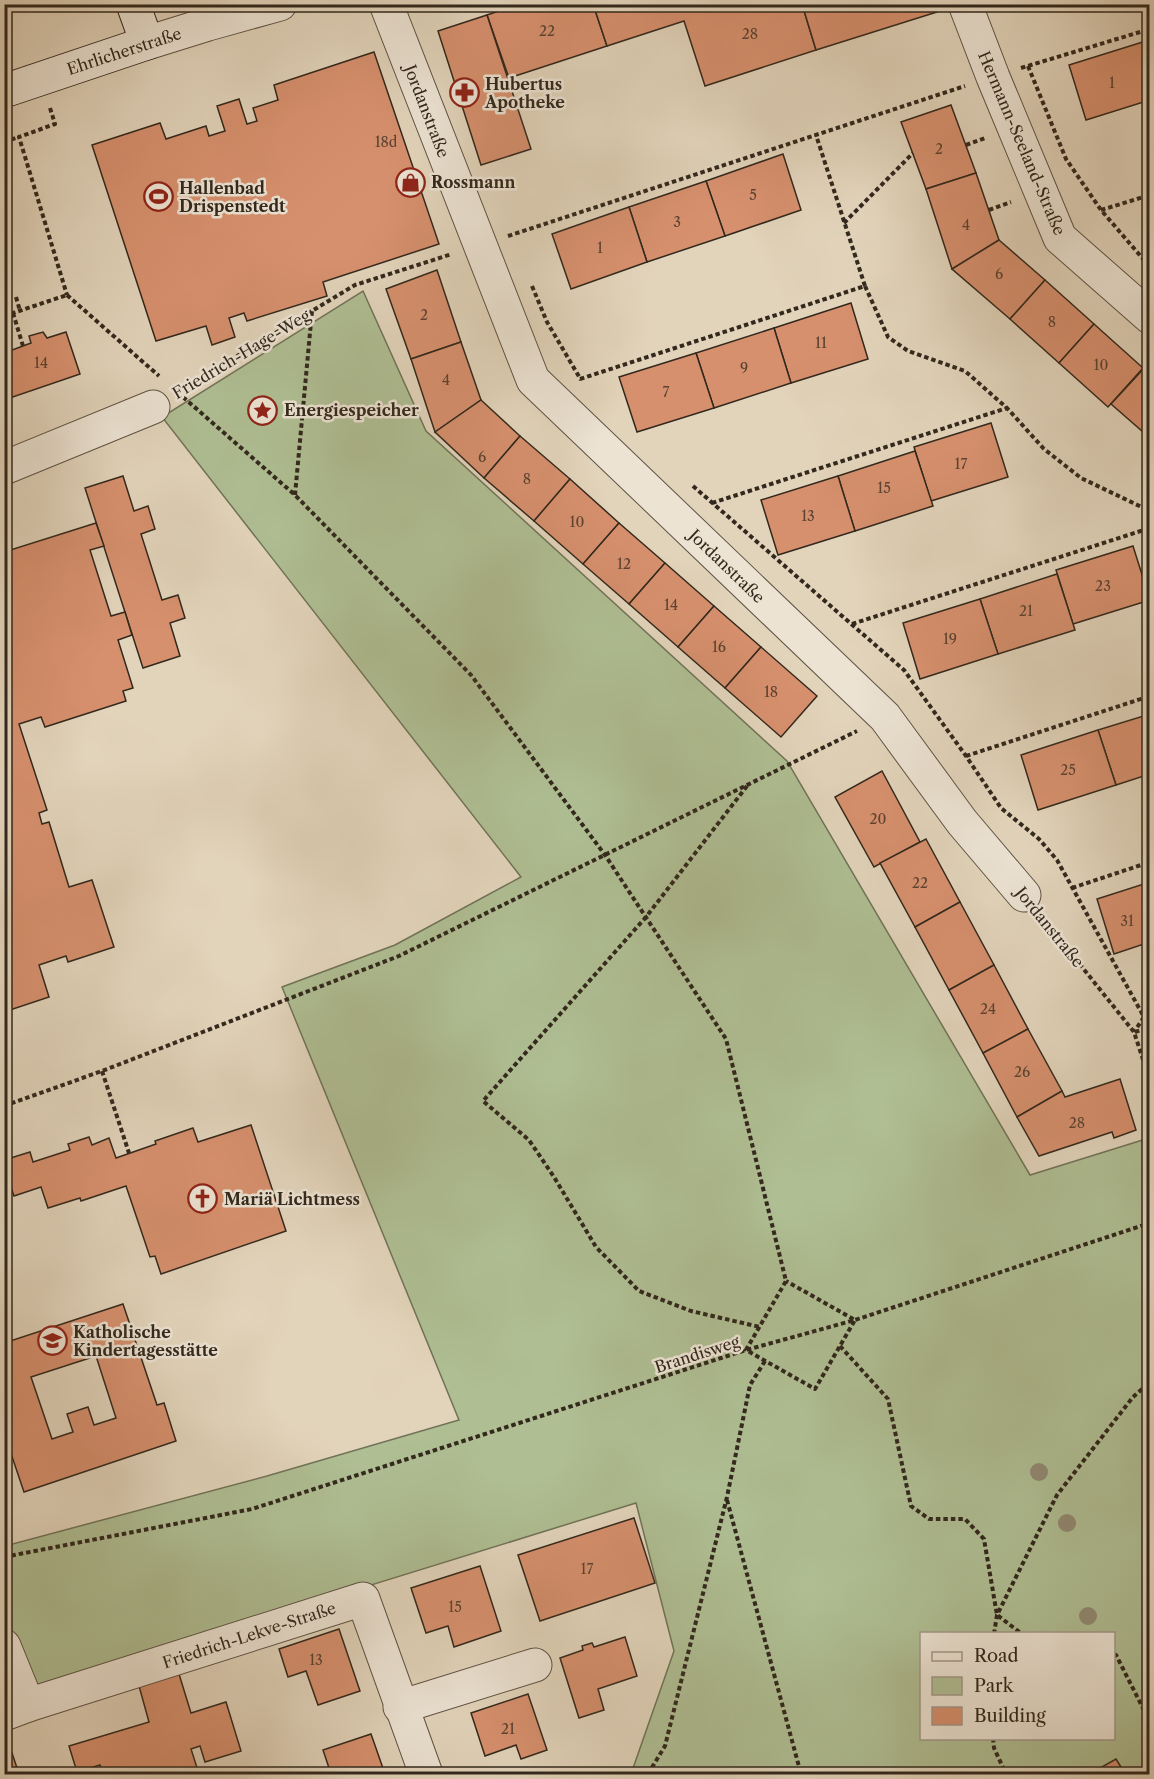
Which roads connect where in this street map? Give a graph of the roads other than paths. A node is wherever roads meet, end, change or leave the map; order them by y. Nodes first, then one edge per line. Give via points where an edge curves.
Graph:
1 (133, 4) edge
2 (280, 4) edge
3 (386, 4) edge
4 (965, 4) edge
5 (147, 43) junction
6 (4, 91) edge
7 (1149, 317) edge
8 (164, 392) road end
9 (4, 468) edge
10 (1024, 896) road end
11 (4, 1646) edge
12 (535, 1665) dead end
13 (400, 1707) junction
14 (16, 1710) edge
15 (426, 1774) edge

1 - 5 street
2 - 5 street, Ehrlicherstraße
3 - 10 street, Jordanstraße via 533,380 885,717 962,822
4 - 7 street, Hermann-Seeland-Straße via 1060,237
5 - 6 street, Ehrlicherstraße
8 - 9 street, Friedrich-Hage-Weg
11 - 14 street, Friedrich-Lekve-Straße
12 - 13 street
13 - 14 street, Friedrich-Lekve-Straße via 363,1599
13 - 15 street, Friedrich-Lekve-Straße

